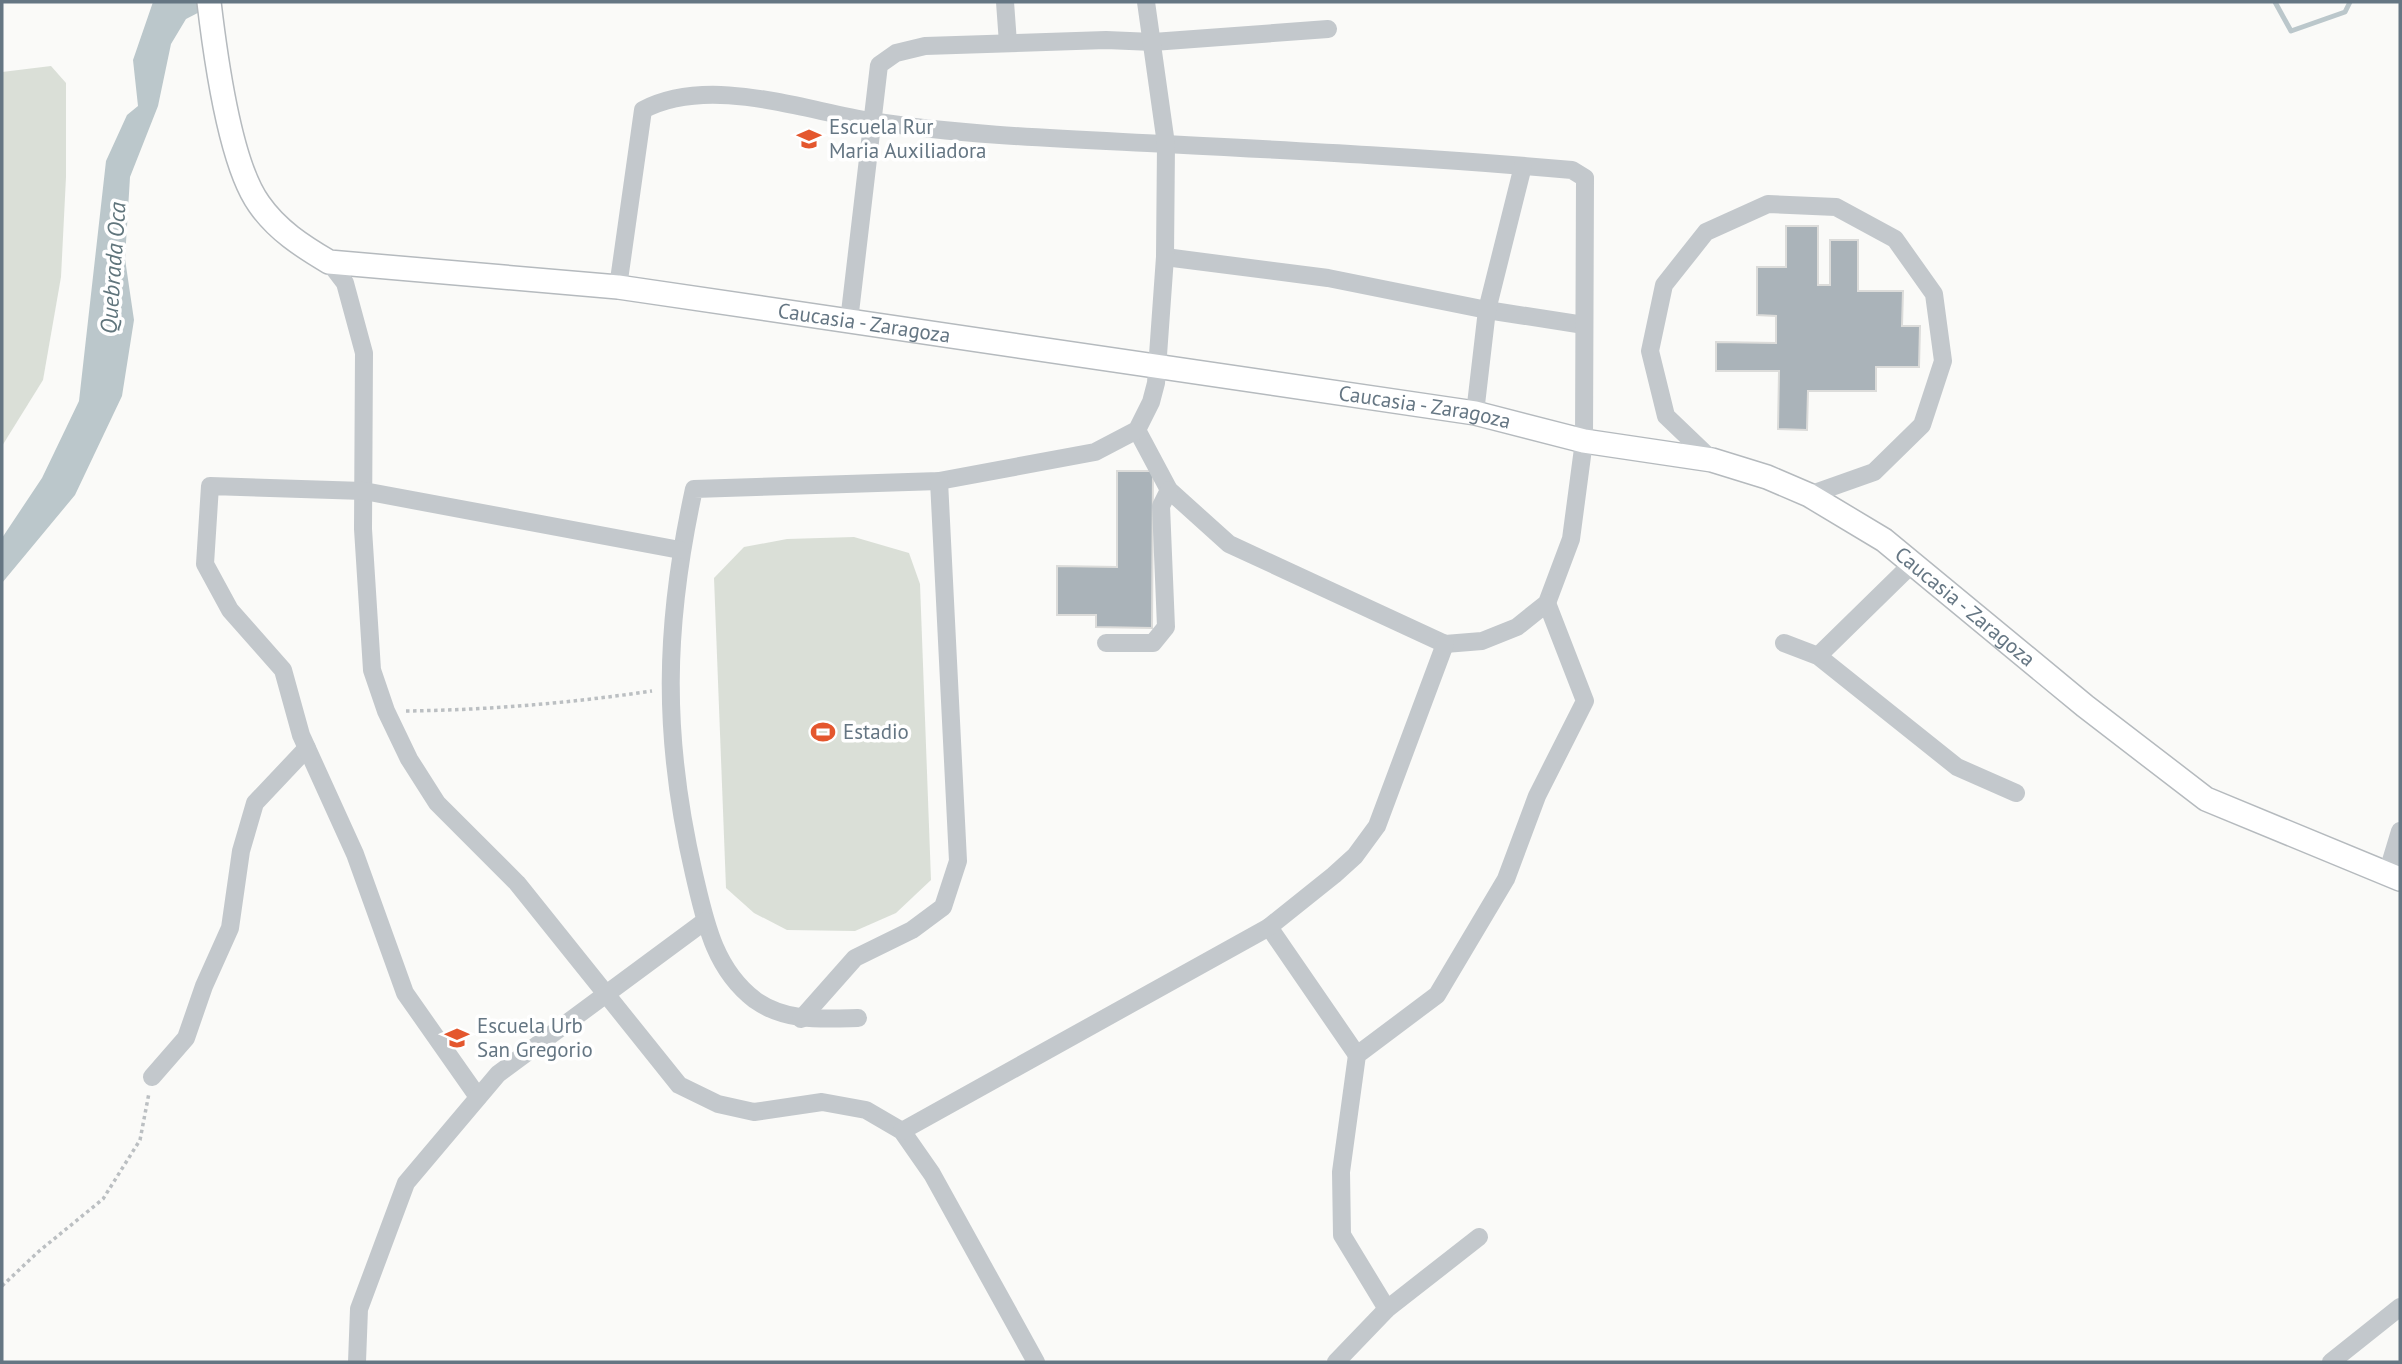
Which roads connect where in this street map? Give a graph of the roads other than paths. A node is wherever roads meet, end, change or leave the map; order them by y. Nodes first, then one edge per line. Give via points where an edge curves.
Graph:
1 (209, 2) edge
2 (1005, 2) edge
3 (1146, 2) edge
4 (1328, 29) dead end
5 (1153, 42) junction
6 (1008, 43) junction
7 (872, 121) junction
8 (1166, 144) junction
9 (1523, 166) junction
10 (1165, 257) junction
11 (329, 262) junction
12 (618, 287) junction
13 (1487, 310) junction
14 (849, 321) junction
15 (1584, 325) junction
16 (1159, 364) junction
17 (1475, 412) junction
18 (1136, 430) junction
19 (1584, 441) junction
20 (1712, 460) junction
21 (939, 481) junction
22 (1169, 490) junction
23 (364, 491) junction
24 (1809, 495) junction
25 (680, 550) junction
26 (1913, 563) junction
27 (1547, 603) junction
28 (1106, 643) dead end
29 (1784, 643) dead end
30 (1445, 644) junction
31 (1818, 656) junction
32 (307, 748) junction
33 (2016, 793) dead end
34 (2400, 831) edge
35 (2394, 876) edge
36 (705, 921) junction
37 (1269, 927) junction
38 (606, 996) junction
39 (858, 1018) dead end
40 (800, 1020) junction
41 (1357, 1055) junction
42 (152, 1077) road end
43 (478, 1097) junction
44 (902, 1131) junction
45 (1479, 1237) dead end
46 (2400, 1307) edge
47 (1387, 1309) junction
48 (357, 1362) edge
49 (1036, 1362) edge
50 (1336, 1362) edge
51 (2331, 1362) edge

1 - 11 main road via 234,145 258,203 291,239
2 - 6 street
3 - 5 street
4 - 5 street
5 - 6 street
5 - 8 street
6 - 7 street via 925,46 896,53 879,65
7 - 8 street via 1010,136
7 - 12 street via 750,97 676,97 643,110
7 - 14 street
8 - 9 street
8 - 10 street
9 - 13 street
9 - 15 street via 1572,170 1586,178
10 - 13 street via 1328,278
10 - 16 street
11 - 12 main road, Caucasia - Zaragoza
11 - 23 street via 345,283 364,353
12 - 14 main road, Caucasia - Zaragoza
13 - 15 street
13 - 17 street
14 - 16 main road, Caucasia - Zaragoza
15 - 19 street
16 - 17 main road, Caucasia - Zaragoza
16 - 18 street via 1151,402
17 - 19 main road, Caucasia - Zaragoza
18 - 21 street via 1096,452
18 - 22 street
19 - 20 main road, Caucasia - Zaragoza
19 - 27 street via 1572,539
20 - 24 main road, Caucasia - Zaragoza
20 - 24 street via 1666,416 1650,351 1664,285 1706,232 1768,204 1836,207 1895,239 1934,294 1943,361 1922,425 1884,463 1874,472
21 - 25 street via 694,489
21 - 40 street via 958,860 943,907 912,930 855,958
22 - 28 street via 1161,506 1166,627 1153,643
22 - 30 street via 1229,544
23 - 25 street
23 - 32 street via 210,486 205,564 230,610 284,670
23 - 38 street via 372,670 409,759 436,803 517,883
24 - 26 main road, Caucasia - Zaragoza via 1845,514
25 - 36 street via 671,619 669,689 678,806
26 - 31 street
26 - 35 main road, Caucasia - Zaragoza via 2206,799
27 - 30 street via 1517,627 1482,641
27 - 41 street via 1586,701 1537,796 1506,878 1437,995
29 - 31 street
30 - 37 street via 1377,826 1345,866
31 - 33 street via 1957,767
32 - 42 street via 256,803 240,851 230,928 186,1038
32 - 43 street via 355,854 405,993
34 - 35 street
36 - 38 street
36 - 40 street via 722,966 756,1000
37 - 41 street
37 - 44 street
38 - 43 street via 498,1074
38 - 44 street via 679,1085 718,1104 754,1112 822,1102 866,1110
39 - 40 street
41 - 47 street via 1341,1172 1342,1235
43 - 48 street via 406,1183 359,1309
44 - 49 street via 932,1174
45 - 47 street
46 - 51 street
47 - 50 street

